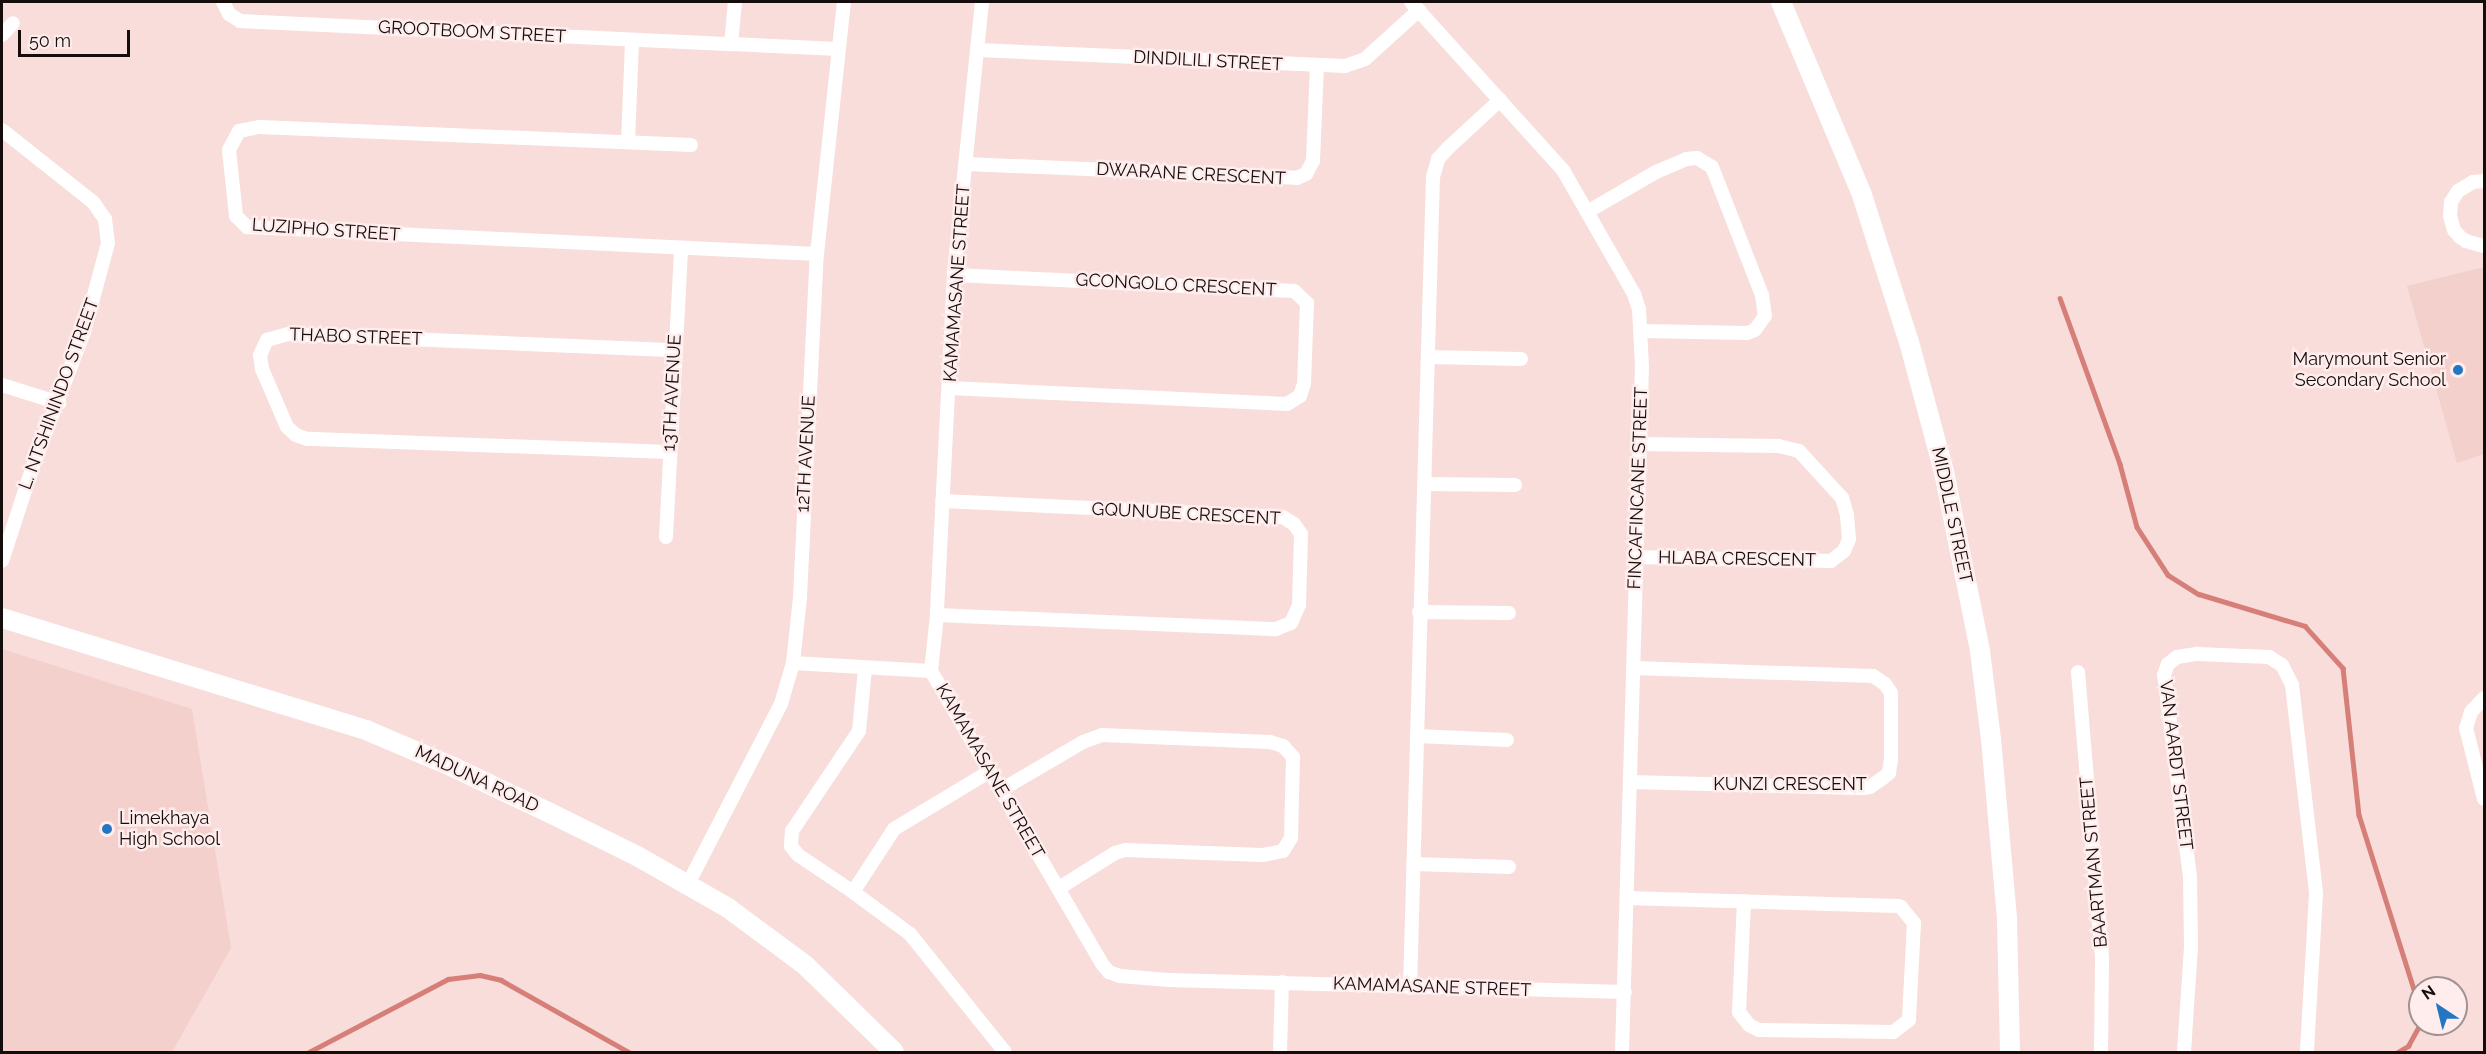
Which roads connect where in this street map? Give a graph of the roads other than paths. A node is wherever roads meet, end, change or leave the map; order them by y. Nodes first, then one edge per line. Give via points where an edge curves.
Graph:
1 (223, 2) edge
2 (735, 2) edge
3 (844, 2) edge
4 (982, 2) edge
5 (1781, 2) edge
6 (1415, 6) edge
7 (13, 23) dead end
8 (2, 35) edge
9 (632, 41) junction
10 (731, 44) junction
11 (839, 49) junction
12 (977, 50) junction
13 (1317, 66) junction
14 (1500, 100) junction
15 (2, 130) edge
16 (628, 142) junction
17 (692, 145) dead end
18 (966, 164) junction
19 (2484, 181) edge
20 (1587, 212) junction
21 (2484, 246) edge
22 (681, 248) junction
23 (817, 254) junction
24 (954, 274) junction
25 (1642, 331) junction
26 (675, 350) junction
27 (1428, 357) junction
28 (1521, 359) dead end
29 (2, 386) edge
30 (949, 388) junction
31 (59, 403) junction
32 (1639, 444) junction
33 (669, 452) junction
34 (1424, 484) junction
35 (1515, 485) dead end
36 (942, 501) junction
37 (666, 537) dead end
38 (1635, 557) junction
39 (2, 561) edge
40 (1419, 612) junction
41 (1509, 614) dead end
42 (937, 615) junction
43 (2, 618) edge
44 (793, 663) junction
45 (1634, 668) junction
46 (865, 669) junction
47 (931, 670) junction
48 (2078, 672) dead end
49 (2484, 699) edge
50 (1417, 736) junction
51 (1507, 740) dead end
52 (990, 771) junction
53 (1630, 782) junction
54 (1001, 790) junction
55 (2484, 799) edge
56 (1413, 864) junction
57 (1509, 867) dead end
58 (688, 884) junction
59 (1059, 888) junction
60 (854, 892) junction
61 (1627, 898) junction
62 (1744, 901) junction
63 (1282, 982) junction
64 (1410, 987) junction
65 (1625, 992) junction
66 (894, 1053) edge
67 (1005, 1053) edge
68 (1280, 1053) edge
69 (1622, 1053) edge
70 (2010, 1053) edge
71 (2101, 1053) edge
72 (2184, 1053) edge
73 (2307, 1053) edge

1 - 9 street, GROOTBOOM STREET via 229,14 240,21
2 - 10 street
3 - 11 street, 12TH AVENUE
4 - 12 street, KAMAMASANE STREET
5 - 70 main road, MIDDLE STREET via 1862,195 1909,342 1944,472 1974,617 1991,739 2007,920
6 - 13 street, DINDILILI STREET via 1361,62
6 - 14 street, FINCAFINCANE STREET
7 - 8 street
9 - 10 street, GROOTBOOM STREET
9 - 16 street
10 - 11 street, GROOTBOOM STREET
11 - 23 street, 12TH AVENUE
12 - 13 street, DINDILILI STREET
12 - 18 street, KAMAMASANE STREET
13 - 18 street, DWARANE CRESCENT via 1313,160 1306,174 1297,178
14 - 20 street, FINCAFINCANE STREET via 1563,170
14 - 27 street via 1435,165
15 - 31 street, L. NTSHININDO STREET via 93,202 108,231 94,298
16 - 17 street, LUZIPHO STREET
16 - 22 street, LUZIPHO STREET via 246,128 233,138 229,150 234,211 247,227
18 - 24 street, KAMAMASANE STREET
19 - 21 street via 2473,182 2458,191 2451,202 2450,216 2460,237
20 - 25 street, FINCAFINCANE STREET via 1634,294
20 - 25 street via 1686,159 1697,158 1712,167 1762,296 1766,316 1755,330 1742,334
22 - 23 street, LUZIPHO STREET
22 - 26 street, 13TH AVENUE
23 - 44 street, 12TH AVENUE via 800,597
24 - 30 street, KAMAMASANE STREET
24 - 30 street, GCONGOLO CRESCENT via 1294,291 1307,303 1305,361 1302,392 1287,404
25 - 32 street, FINCAFINCANE STREET
26 - 33 street, 13TH AVENUE
26 - 33 street, THABO STREET via 288,334 267,340 260,355 262,369 287,427 307,439
27 - 28 street
27 - 34 street
29 - 31 street
30 - 36 street, KAMAMASANE STREET
31 - 39 street, L. NTSHININDO STREET via 35,460
32 - 38 street, FINCAFINCANE STREET
32 - 38 street, HLABA CRESCENT via 1779,446 1799,452 1842,498 1849,539 1844,551 1831,561
33 - 37 street, 13TH AVENUE
34 - 35 street
34 - 40 street
36 - 42 street, KAMAMASANE STREET
36 - 42 street, GQUNUBE CRESCENT via 1283,517 1301,534 1299,605 1291,623 1276,629
38 - 45 street, FINCAFINCANE STREET
40 - 41 street
40 - 50 street
42 - 47 street, KAMAMASANE STREET
43 - 58 main road, MADUNA ROAD via 366,730 550,813
44 - 46 street
44 - 58 street, 12TH AVENUE via 781,704
45 - 53 street, FINCAFINCANE STREET
45 - 53 street, KUNZI CRESCENT via 1873,675 1891,693 1891,759 1889,772 1863,788
46 - 47 street
46 - 60 street via 859,731 790,838 798,855
47 - 52 street, KAMAMASANE STREET
48 - 71 street, BAARTMAN STREET via 2102,958
49 - 55 street via 2471,712 2466,728
50 - 51 street
50 - 56 street
52 - 54 street, KAMAMASANE STREET
52 - 60 street via 894,829
53 - 61 street, FINCAFINCANE STREET
54 - 59 street, KAMAMASANE STREET
54 - 59 street via 1102,735 1270,742 1286,748 1293,757 1291,838 1283,851 1262,855 1125,850
56 - 57 street
56 - 64 street
58 - 66 main road, MADUNA ROAD via 728,908 805,965
59 - 63 street, KAMAMASANE STREET via 1102,964 1112,974 1169,980
60 - 67 street via 915,940
61 - 62 street
61 - 65 street, FINCAFINCANE STREET
62 - 62 street via 1901,907 1914,923 1911,1015 1907,1023 1893,1032 1868,1033 1758,1030 1749,1025 1739,1011
63 - 64 street, KAMAMASANE STREET
63 - 68 street
64 - 65 street, KAMAMASANE STREET
65 - 69 street, FINCAFINCANE STREET
72 - 73 street, VAN AARDT STREET via 2191,945 2190,877 2164,675 2168,664 2177,657 2197,654 2269,657 2279,662 2292,685 2316,894

